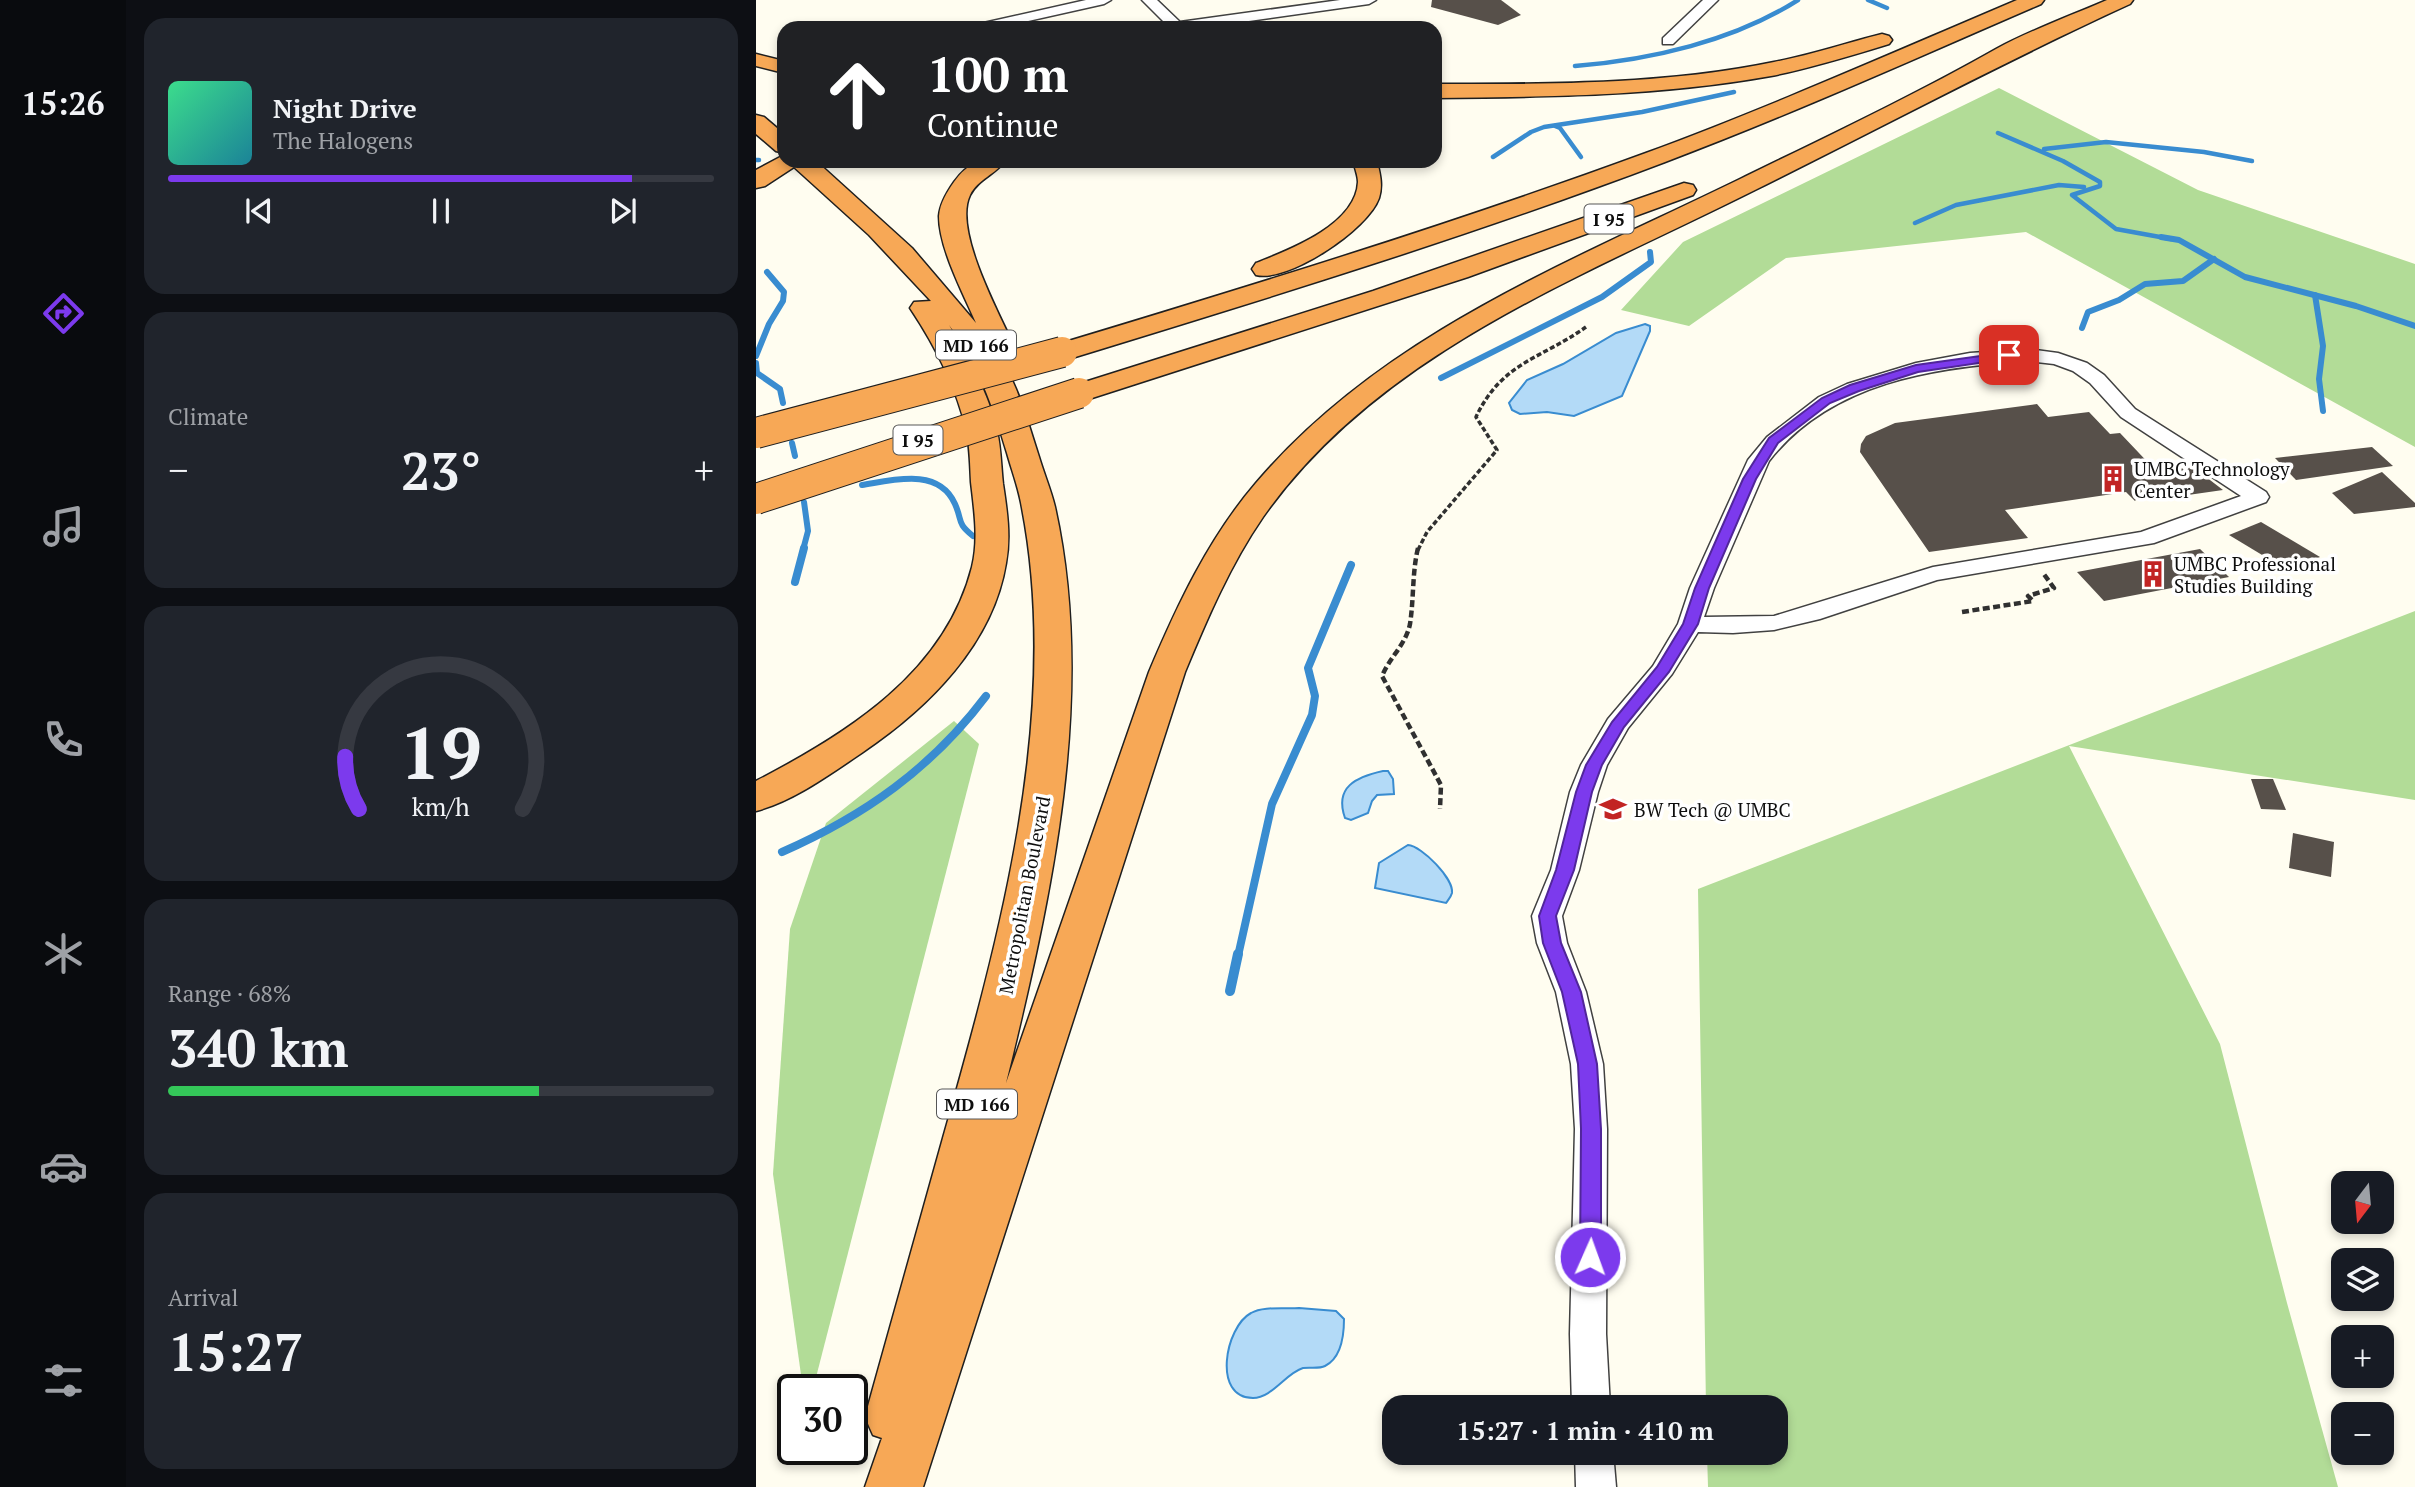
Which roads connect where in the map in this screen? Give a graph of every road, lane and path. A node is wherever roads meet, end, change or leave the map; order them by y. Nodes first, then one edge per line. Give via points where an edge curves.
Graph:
1 (1104, 0) edge
2 (1149, 0) edge
3 (1369, 0) edge
4 (1711, 0) edge
5 (1996, 0) edge
6 (2034, 0) edge
7 (2123, 0) edge
8 (1010, 21) edge
9 (1171, 21) edge
10 (1220, 21) edge
11 (1668, 41) dead end
12 (2022, 45) junction
13 (756, 61) edge
14 (777, 66) edge
15 (1442, 90) edge
16 (756, 121) edge
17 (777, 141) edge
18 (777, 163) edge
19 (803, 168) edge
20 (806, 168) edge
21 (984, 168) edge
22 (1367, 168) edge
23 (756, 181) edge
24 (1586, 327) dead end
25 (1060, 345) junction
26 (1079, 393) junction
27 (756, 427) edge
28 (756, 433) edge
29 (2287, 471) dead end
30 (2256, 474) dead end
31 (756, 485) edge
32 (756, 499) edge
33 (2048, 555) junction
34 (1050, 586) junction
35 (1962, 612) dead end
36 (1690, 624) junction
37 (756, 798) edge
38 (1440, 809) dead end
39 (1591, 1395) edge
40 (1595, 1465) edge
41 (874, 1487) edge
42 (894, 1487) edge
43 (1597, 1487) edge

1 - 8 street
2 - 9 street
3 - 10 street
4 - 11 street
5 - 15 highway via 1798,65 1711,79 1578,90
6 - 25 highway, I 95 via 1758,117 1545,198 1348,264
7 - 12 highway, I 95
12 - 26 highway, I 95 via 1591,226 1335,314
12 - 42 highway via 1843,140 1474,319 1367,391 1332,420 1266,491 1209,579 1167,672
13 - 14 highway
16 - 17 highway, Metropolitan Boulevard
18 - 23 highway
19 - 37 highway via 933,319 957,369 981,428 992,520 989,564 965,630 907,698 823,762
20 - 34 highway, Metropolitan Boulevard / MD 166 via 916,264 989,362 1013,421 1040,511
21 - 34 highway via 956,197 952,217 957,240 1030,418 1047,510
22 - 25 highway via 1370,191 1363,206 1329,238 1267,268
24 - 38 path via 1556,348 1507,370 1490,389 1476,417 1496,441 1497,450 1418,548 1410,624 1404,643 1382,676 1441,785
25 - 27 highway
25 - 28 highway, I 95, bridge
26 - 31 highway, I 95, bridge
26 - 32 highway, bridge
29 - 30 path
33 - 35 path via 2062,564 2040,568 2054,588 2028,596 2033,601
33 - 36 street via 1933,574 1774,623
33 - 36 street via 2146,538 2258,497 2128,413 2080,367 2028,355 1916,369 1826,401 1774,441 1749,479
34 - 41 highway, Metropolitan Boulevard / MD 166 via 1050,751 1031,878 999,1018
36 - 39 street via 1594,765 1548,916 1552,943 1572,992 1587,1064
40 - 43 street

